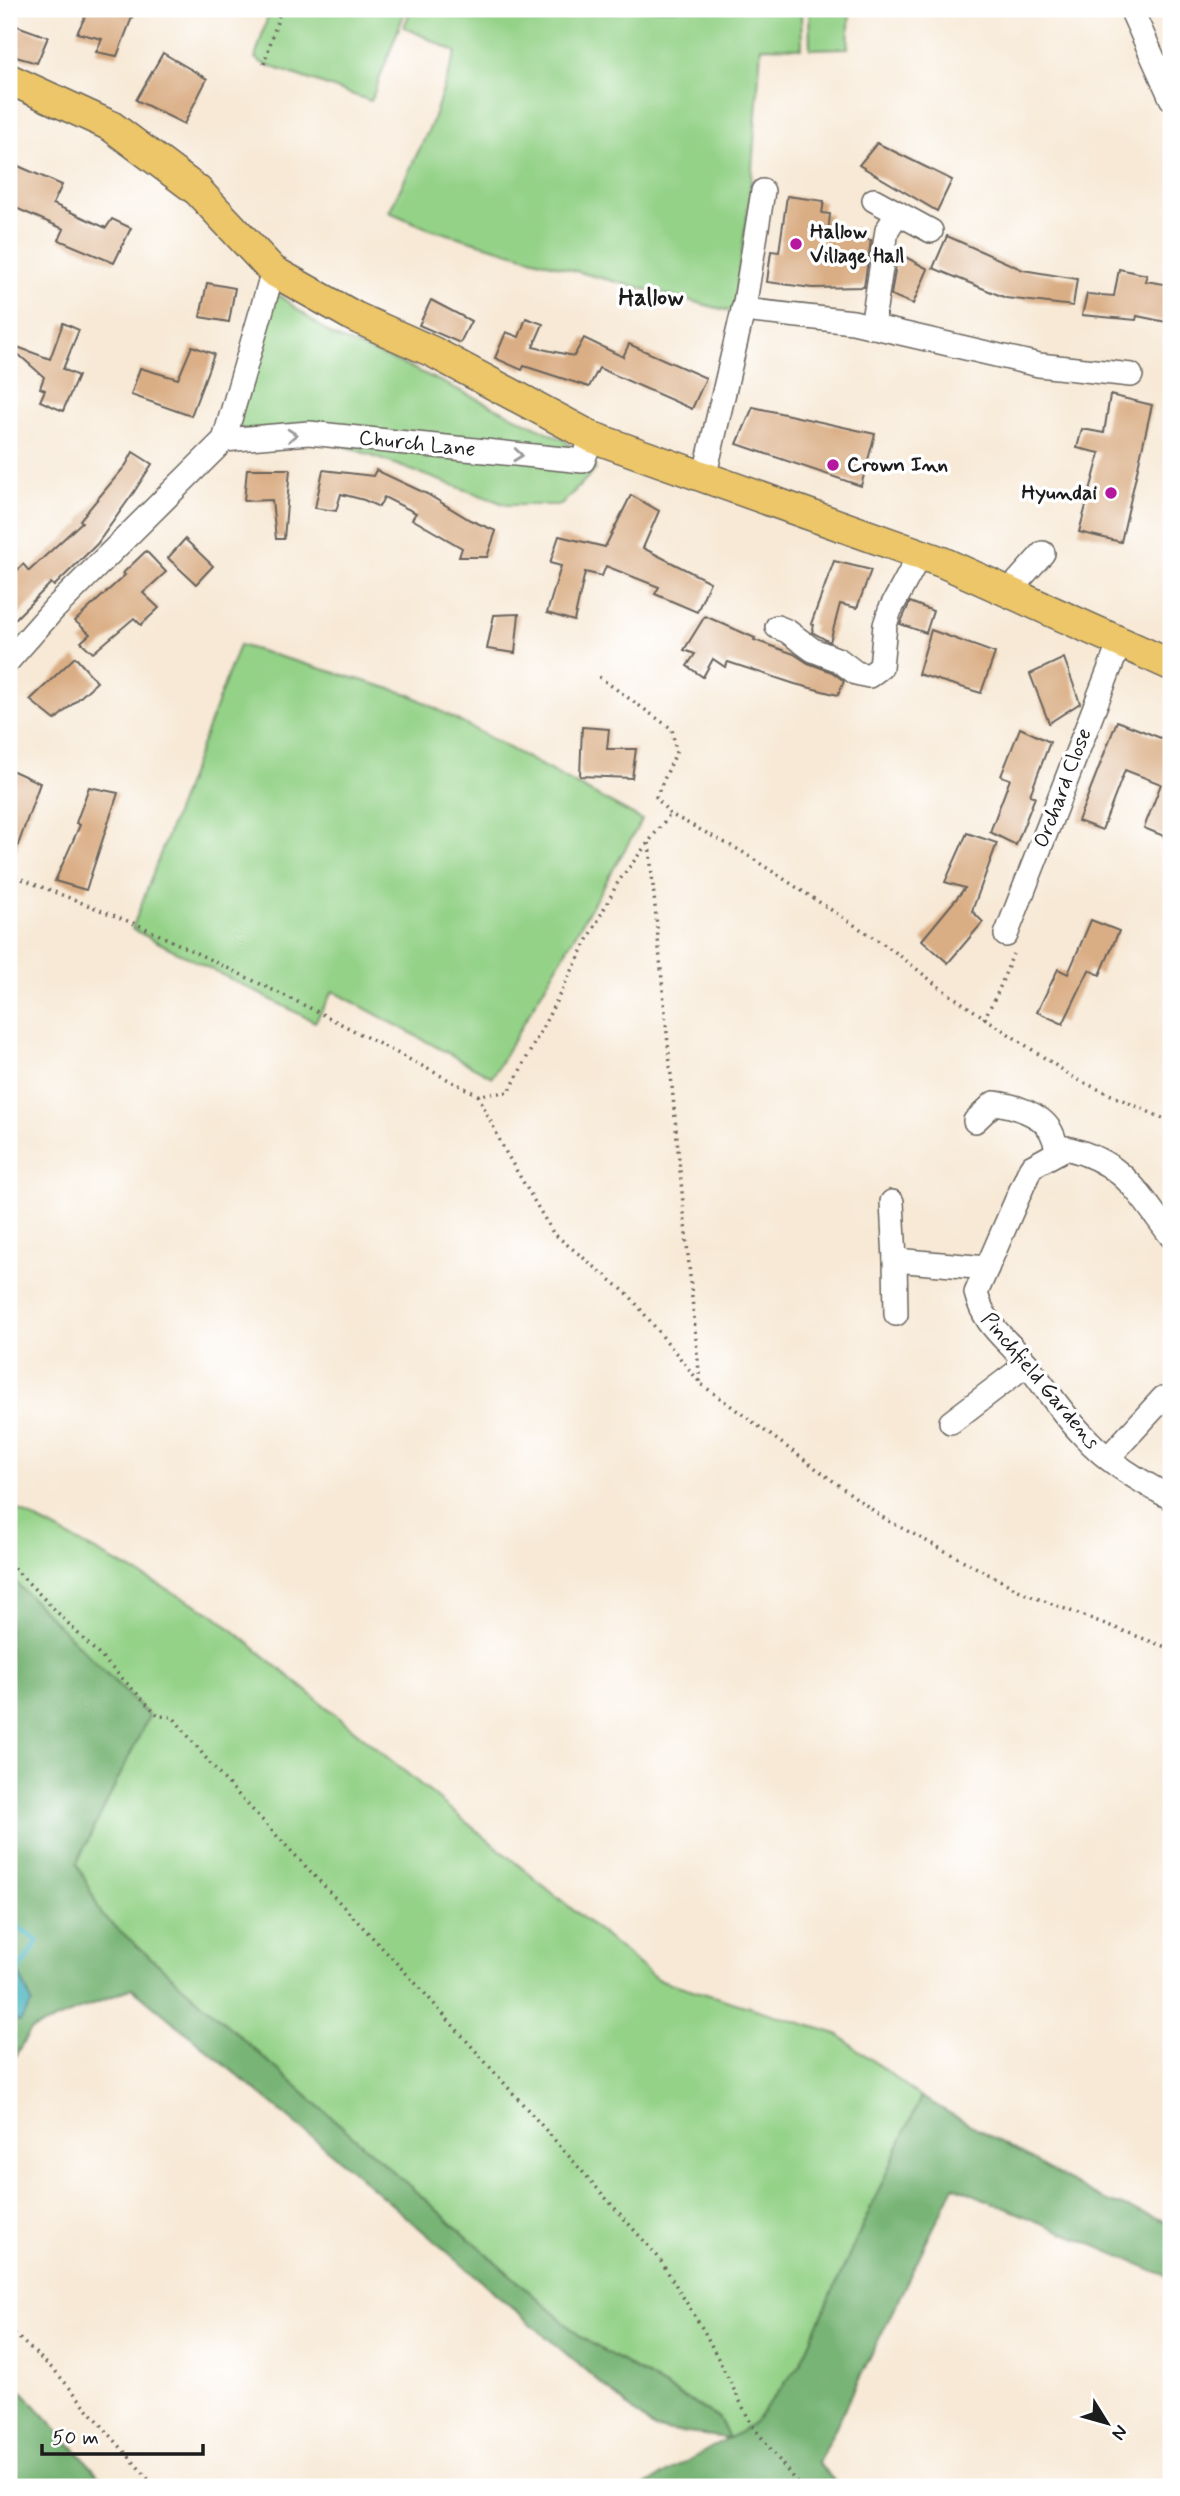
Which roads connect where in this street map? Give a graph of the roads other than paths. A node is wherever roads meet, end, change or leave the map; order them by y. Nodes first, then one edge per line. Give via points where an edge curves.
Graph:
1 (1131, 9) edge
2 (9, 79) edge
3 (1171, 98) edge
4 (764, 191) dead end
5 (874, 200) dead end
6 (898, 213) junction
7 (931, 230) dead end
8 (273, 271) junction
9 (743, 310) junction
10 (872, 327) junction
11 (1131, 375) dead end
12 (593, 437) junction
13 (224, 440) junction
14 (704, 478) junction
15 (1043, 553) dead end
16 (920, 554) junction
17 (1013, 594) junction
18 (777, 627) dead end
19 (1120, 642) junction
20 (9, 660) edge
21 (1171, 665) edge
22 (1006, 935) road end
23 (975, 1121) dead end
24 (1058, 1152) junction
25 (892, 1202) dead end
26 (1171, 1236) edge
27 (895, 1260) junction
28 (987, 1268) junction
29 (896, 1314) dead end
30 (1027, 1364) junction
31 (1163, 1398) dead end
32 (951, 1422) dead end
33 (1108, 1458) junction
34 (1171, 1498) edge

1 - 3 street
2 - 8 main road via 111,126 198,191
4 - 9 street
5 - 6 street
6 - 7 street
6 - 10 street via 887,230
8 - 12 main road
8 - 13 street
9 - 10 street
9 - 14 street
10 - 11 street via 1039,365
13 -> 12 street, Church Lane via 309,433 583,461
12 - 14 main road
13 - 20 street
14 - 16 main road
15 - 17 street via 1018,581
16 - 17 main road
16 - 18 street via 890,610 877,672 856,673
17 - 19 main road
19 - 21 main road
19 - 22 street, Orchard Close
23 - 24 street via 994,1102 1027,1112 1052,1131
24 - 26 street via 1066,1148 1089,1154 1115,1168 1139,1191
24 - 28 street, Pinchfield Gardens via 1031,1167
25 - 27 street
27 - 28 street
27 - 29 street
28 - 30 street, Pinchfield Gardens via 976,1293 981,1310
30 - 32 street
30 - 33 street, Pinchfield Gardens via 1082,1435
31 - 33 street
33 - 34 street, Pinchfield Gardens

